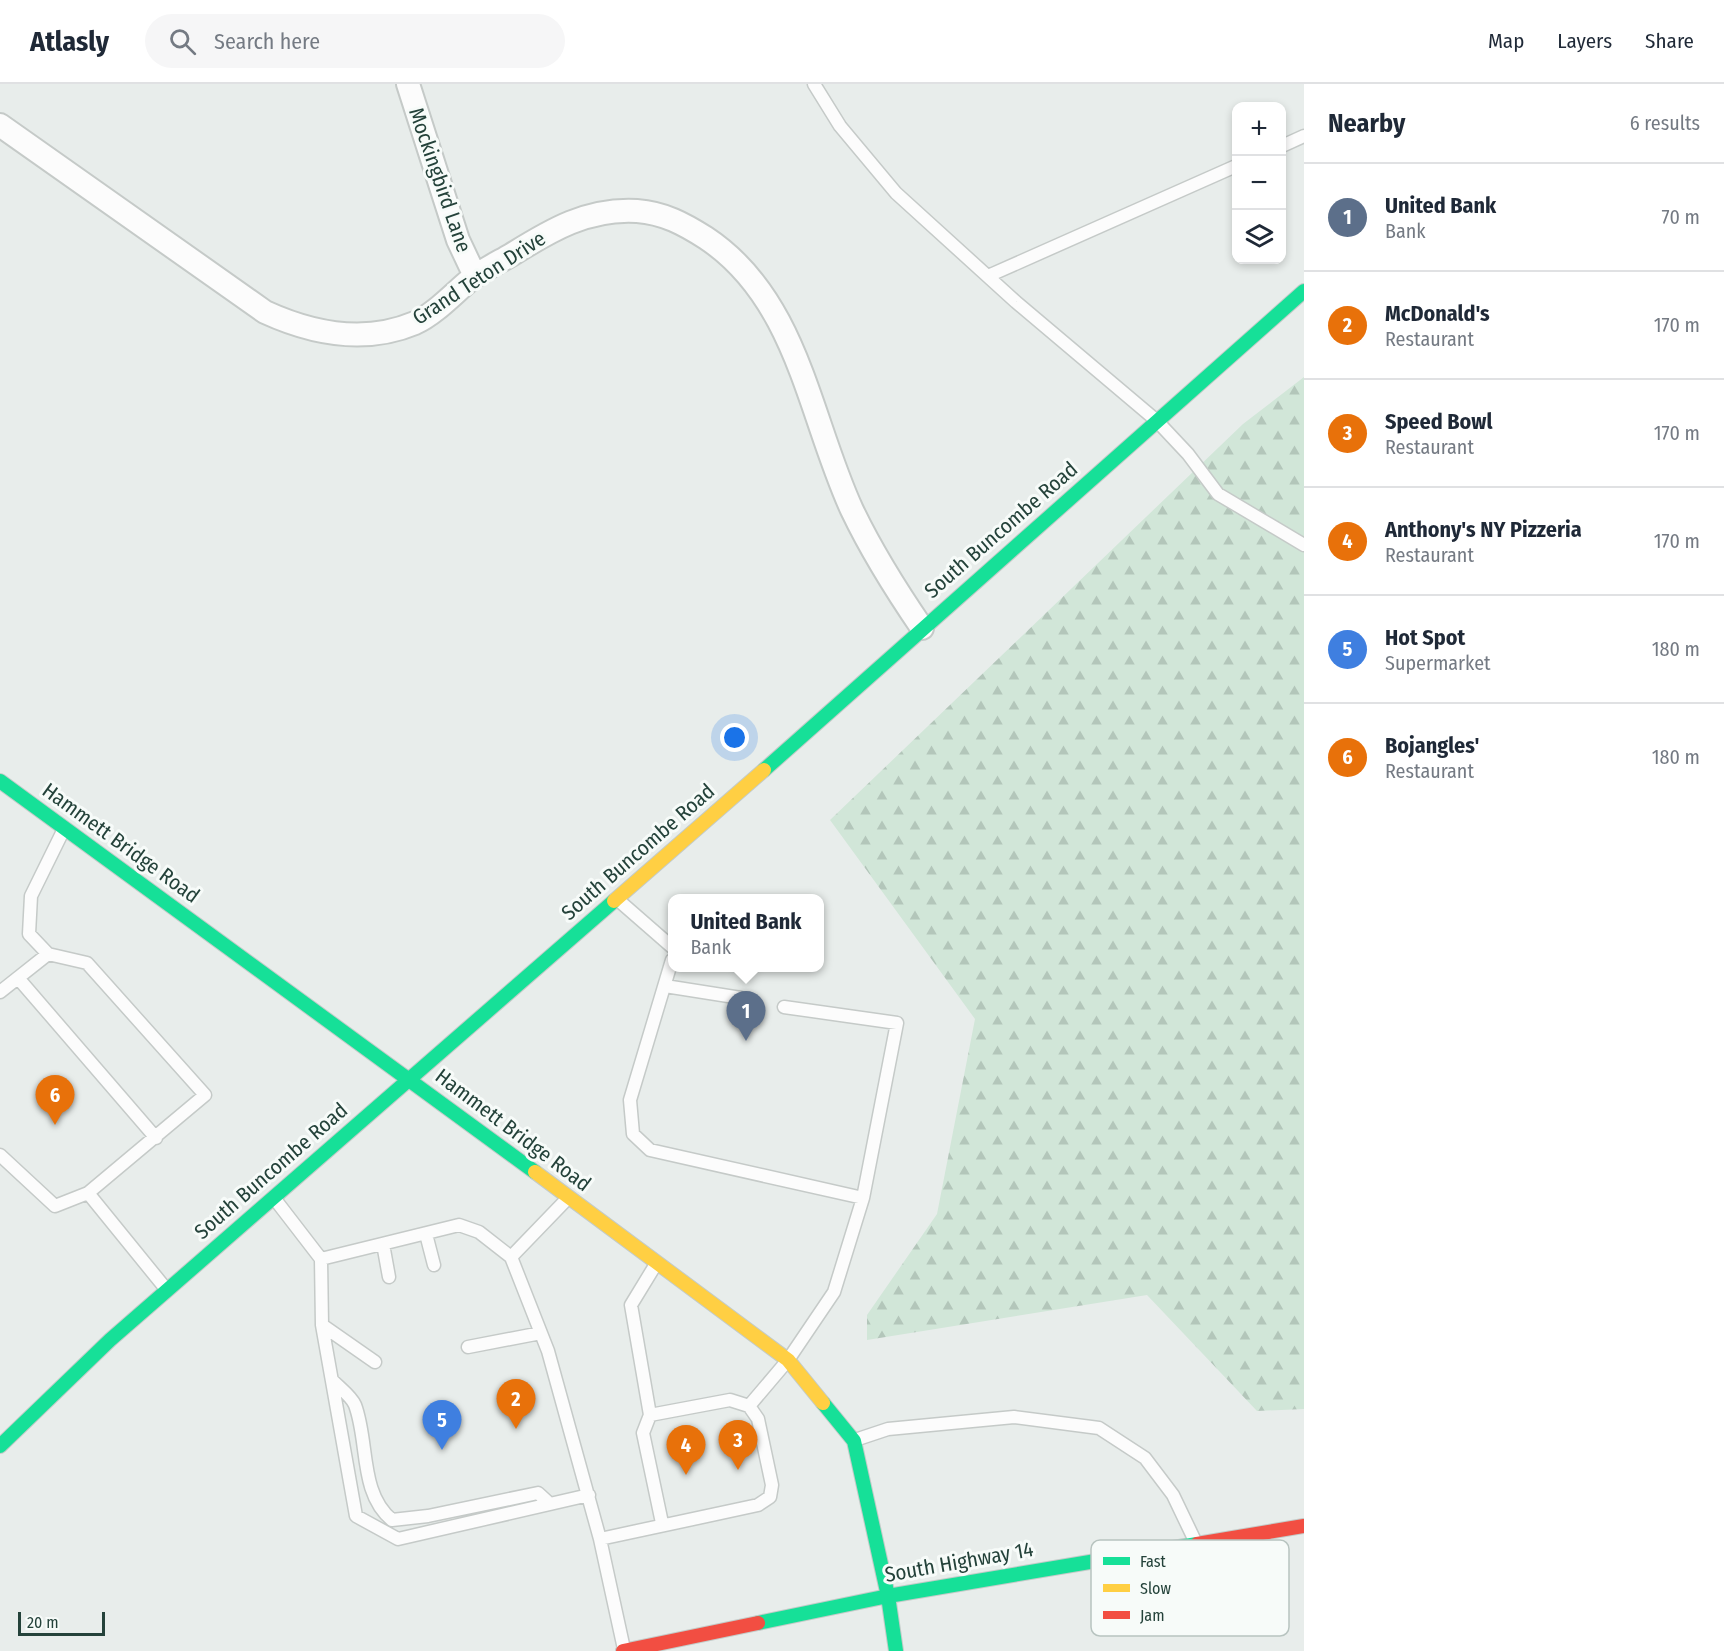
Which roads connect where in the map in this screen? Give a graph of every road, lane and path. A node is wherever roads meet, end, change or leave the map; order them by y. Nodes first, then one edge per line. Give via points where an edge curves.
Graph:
1 (408, 84) edge
2 (814, 84) edge
3 (0, 125) edge
4 (1304, 136) edge
5 (1286, 144) edge
6 (1232, 168) edge
7 (475, 276) junction
8 (988, 276) junction
9 (1304, 291) edge
10 (1157, 421) junction
11 (1304, 545) edge
12 (922, 628) junction
13 (0, 781) edge
14 (64, 828) junction
15 (616, 898) junction
16 (668, 944) edge
17 (48, 954) junction
18 (669, 972) edge
19 (18, 978) junction
20 (665, 986) junction
21 (0, 992) edge
22 (741, 998) dead end
23 (784, 1007) dead end
24 (408, 1078) junction
25 (156, 1138) junction
26 (0, 1155) edge
27 (88, 1193) junction
28 (273, 1197) junction
29 (569, 1197) junction
30 (863, 1198) junction
31 (426, 1234) junction
32 (383, 1244) junction
33 (512, 1257) junction
34 (321, 1259) junction
35 (657, 1263) junction
36 (434, 1266) dead end
37 (389, 1277) dead end
38 (167, 1290) junction
39 (322, 1325) junction
40 (541, 1333) junction
41 (468, 1347) dead end
42 (788, 1359) junction
43 (375, 1362) dead end
44 (333, 1381) junction
45 (749, 1406) junction
46 (650, 1415) junction
47 (854, 1441) junction
48 (0, 1446) edge
49 (588, 1496) junction
50 (549, 1504) junction
51 (662, 1523) junction
52 (1304, 1526) edge
53 (600, 1539) junction
54 (1195, 1540) edge
55 (1215, 1540) edge
56 (1091, 1561) edge
57 (888, 1596) junction
58 (624, 1651) edge
59 (896, 1651) edge

1 - 7 street, Mockingbird Lane via 458,240
2 - 8 lane via 840,126 896,193
3 - 7 street, Grand Teton Drive via 242,298 273,316 311,330 348,335 385,333 418,322
4 - 5 lane
6 - 8 lane
7 - 12 street, Grand Teton Drive via 557,227 608,212 638,211 667,216 724,250 755,281 781,322 853,511 888,577
8 - 10 lane
9 - 10 main road, South Buncombe Road
10 - 11 lane via 1218,494
10 - 12 main road, South Buncombe Road
12 - 15 main road, South Buncombe Road
13 - 14 main road, Hammett Bridge Road
14 - 17 lane via 31,896 30,934
14 - 24 main road, Hammett Bridge Road
15 - 16 lane
15 - 24 main road, South Buncombe Road
17 - 19 lane
17 - 25 lane via 87,963 205,1095
18 - 20 lane
19 - 21 lane
19 - 25 lane
20 - 22 lane
20 - 30 lane via 630,1100 633,1134 650,1150
23 - 30 lane via 897,1023
24 - 28 main road, South Buncombe Road
24 - 29 main road, Hammett Bridge Road
25 - 27 lane
26 - 27 lane via 55,1206
27 - 38 lane
28 - 34 lane
28 - 38 main road, South Buncombe Road
29 - 33 lane
29 - 35 main road, Hammett Bridge Road
30 - 42 lane via 834,1293
31 - 32 lane
31 - 33 lane via 459,1224 479,1232
31 - 36 lane
32 - 34 lane
32 - 37 lane
33 - 40 lane
34 - 39 lane
35 - 42 main road, Hammett Bridge Road
35 - 46 lane via 631,1305
38 - 48 main road, South Buncombe Road
39 - 43 lane
39 - 44 lane
40 - 41 lane
40 - 49 lane
42 - 45 lane
42 - 47 main road, Hammett Bridge Road
44 - 50 lane via 355,1403 371,1488 379,1509 392,1520 538,1493
44 - 50 lane via 356,1516 382,1532 398,1539
45 - 46 lane via 730,1400
45 - 51 lane via 758,1419 772,1485 770,1497 758,1505
46 - 51 lane via 643,1433
47 - 54 lane via 888,1429 1014,1417 1099,1428 1145,1458 1173,1495
47 - 57 main road, Hammett Bridge Road
49 - 50 lane
49 - 53 lane
51 - 53 lane
52 - 55 main road, South Highway 14
53 - 58 lane
56 - 57 main road, South Highway 14
57 - 58 main road, South Highway 14
57 - 59 main road, Hammett Bridge Road

